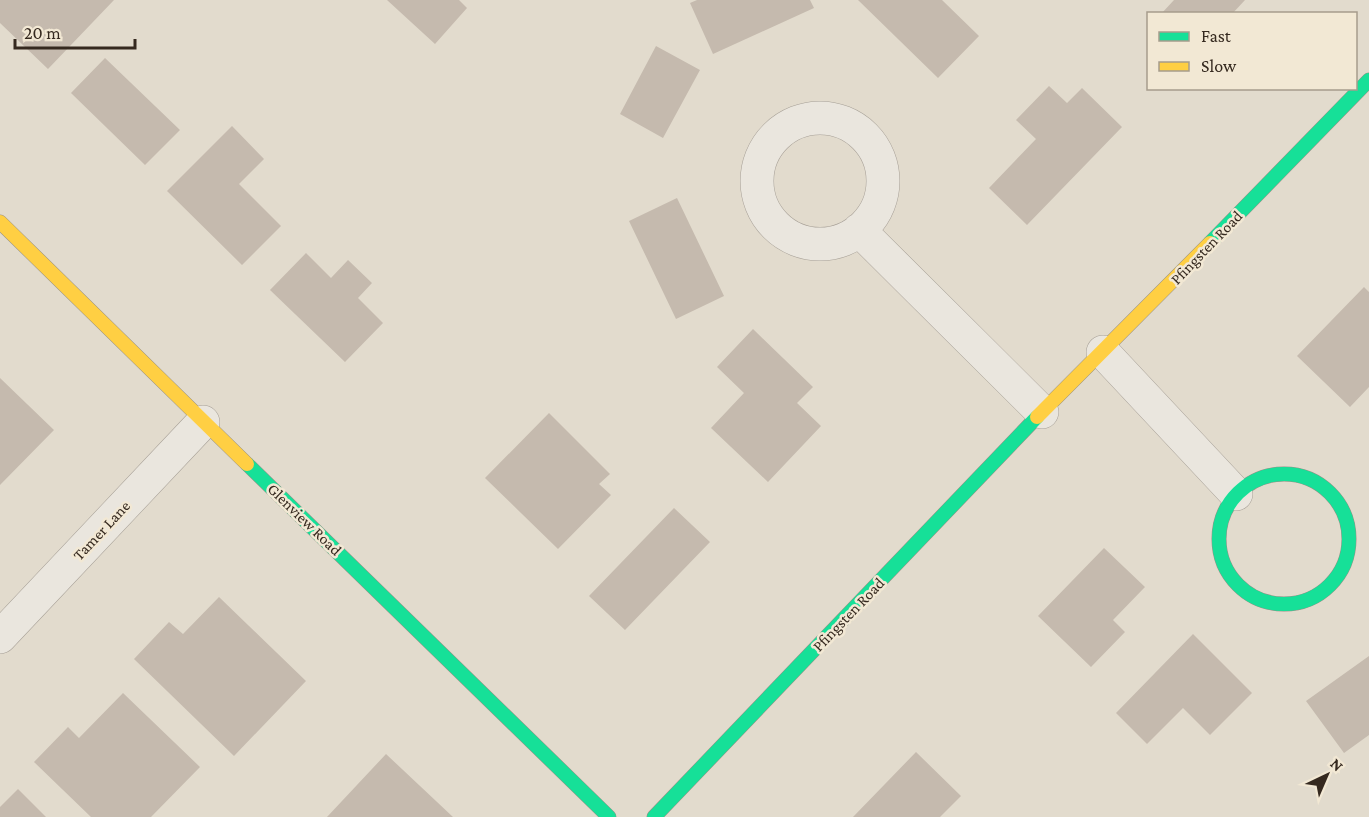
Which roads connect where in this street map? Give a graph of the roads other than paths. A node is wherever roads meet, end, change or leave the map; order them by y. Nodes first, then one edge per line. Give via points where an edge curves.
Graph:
1 (1369, 80) edge
2 (0, 222) edge
3 (859, 230) dead end
4 (1103, 352) junction
5 (1042, 412) junction
6 (203, 422) junction
7 (1236, 494) junction
8 (0, 637) edge
9 (609, 817) edge
10 (654, 817) edge

1 - 4 street, Pfingsten Road
2 - 6 street, Glenview Road
3 - 5 street
4 - 5 street, Pfingsten Road
4 - 7 street
5 - 10 street, Pfingsten Road
6 - 8 street, Tamer Lane
6 - 9 street, Glenview Road
7 - 7 street via 1224,512 1220,554 1228,574 1242,590 1260,601 1281,605 1303,603 1322,594 1337,579 1348,559 1350,537 1346,515 1334,496 1317,482 1296,475 1274,474 1253,481

